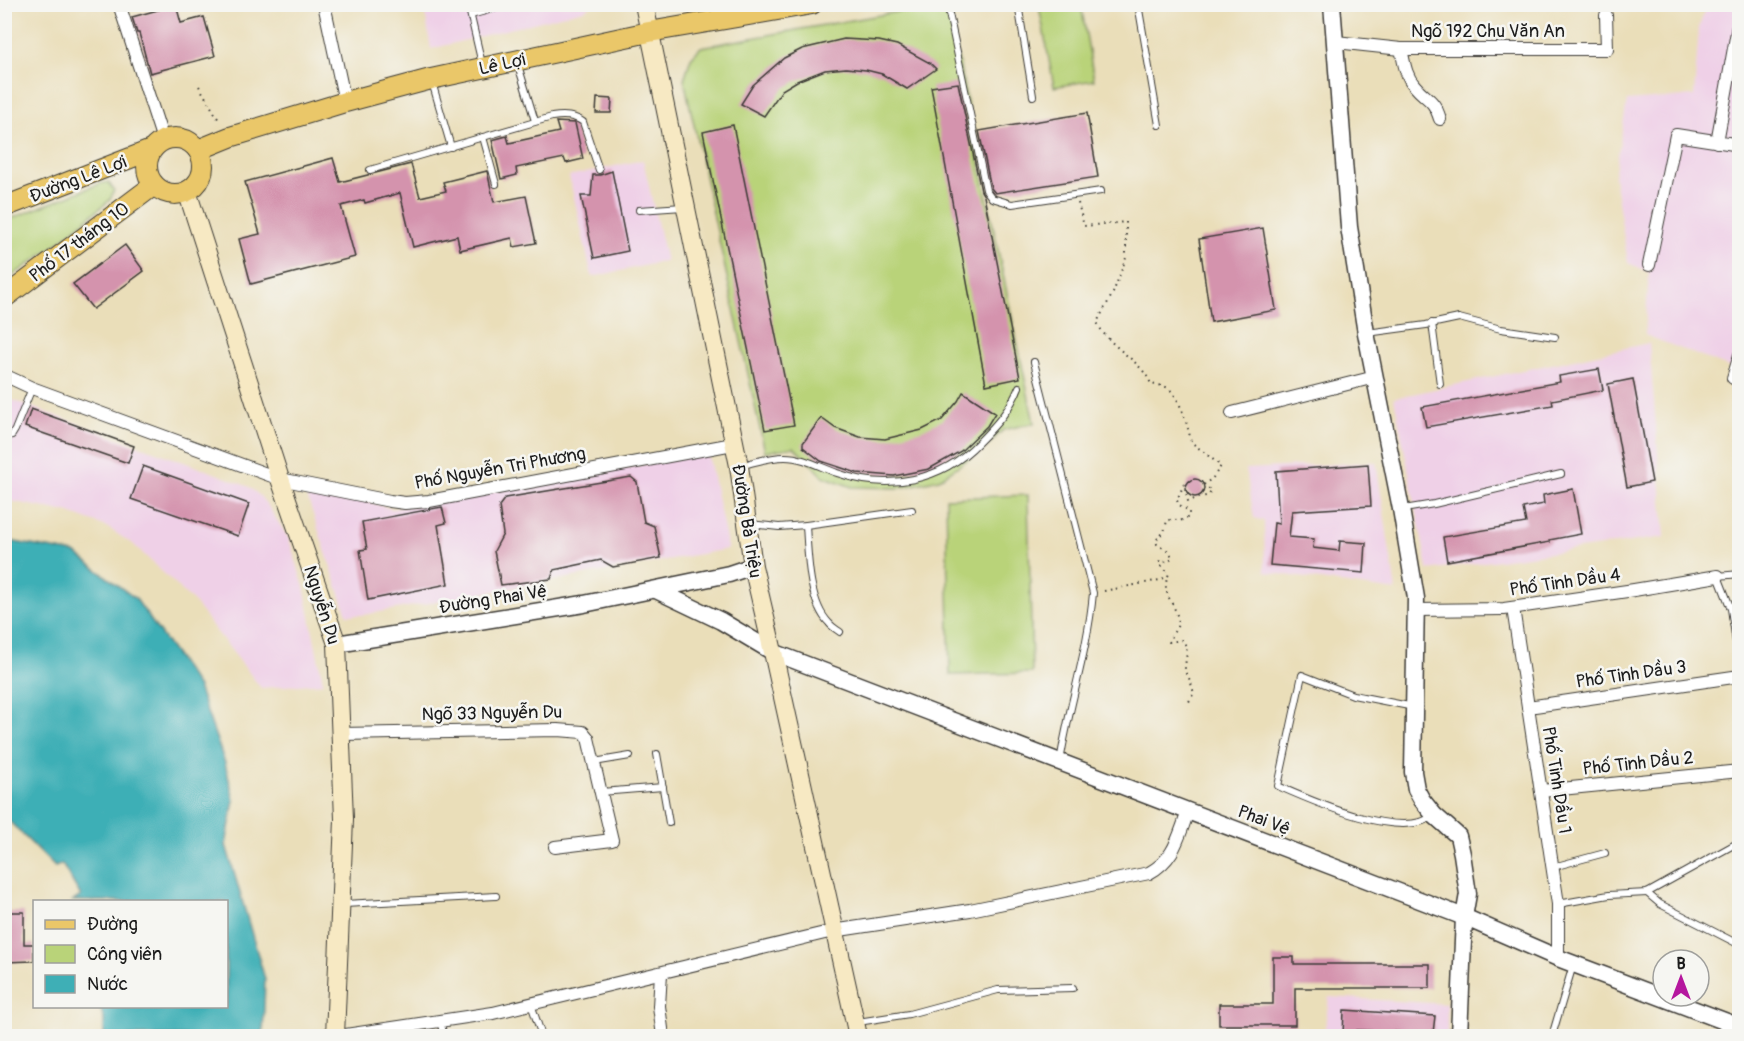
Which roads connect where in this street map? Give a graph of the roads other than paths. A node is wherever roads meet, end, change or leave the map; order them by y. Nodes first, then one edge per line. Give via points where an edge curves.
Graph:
1 (119, 4) edge
2 (324, 4) edge
3 (468, 4) edge
4 (511, 4) edge
5 (644, 4) edge
6 (812, 4) edge
7 (946, 4) edge
8 (1018, 4) edge
9 (1138, 4) edge
10 (1332, 4) edge
11 (471, 15) junction
12 (1606, 15) dead end
13 (1740, 15) edge
14 (649, 32) junction
15 (1336, 42) junction
16 (1401, 49) junction
17 (517, 61) junction
18 (482, 68) junction
19 (431, 79) junction
20 (1033, 96) dead end
21 (345, 102) junction
22 (1440, 119) dead end
23 (535, 121) junction
24 (1159, 125) dead end
25 (483, 137) junction
26 (1717, 142) junction
27 (157, 145) junction
28 (1740, 145) edge
29 (452, 147) junction
30 (198, 150) junction
31 (370, 170) dead end
32 (599, 170) dead end
33 (496, 184) dead end
34 (154, 185) junction
35 (187, 191) junction
36 (1101, 191) dead end
37 (4, 207) edge
38 (685, 207) junction
39 (639, 210) dead end
40 (1649, 265) dead end
41 (4, 298) edge
42 (1432, 323) junction
43 (1366, 333) junction
44 (1554, 337) dead end
45 (1740, 355) edge
46 (1034, 362) dead end
47 (4, 375) edge
48 (1375, 377) junction
49 (1740, 381) edge
50 (1440, 384) dead end
51 (1019, 387) dead end
52 (32, 388) junction
53 (1233, 413) dead end
54 (4, 438) edge
55 (733, 444) junction
56 (739, 466) junction
57 (1562, 474) dead end
58 (280, 479) junction
59 (1401, 509) junction
60 (912, 510) dead end
61 (747, 524) junction
62 (806, 525) junction
63 (753, 566) junction
64 (1740, 574) edge
65 (1718, 576) junction
66 (656, 590) junction
67 (1513, 608) junction
68 (1416, 610) junction
69 (840, 632) dead end
70 (337, 644) junction
71 (773, 652) junction
72 (1740, 669) edge
73 (1740, 676) edge
74 (1414, 707) junction
75 (1528, 707) junction
76 (340, 734) junction
77 (657, 754) dead end
78 (630, 756) dead end
79 (594, 762) junction
80 (1060, 762) junction
81 (1740, 771) edge
82 (663, 787) junction
83 (1541, 791) junction
84 (600, 792) junction
85 (1188, 812) junction
86 (1434, 815) junction
87 (669, 822) dead end
88 (1739, 842) edge
89 (555, 847) dead end
90 (1605, 853) dead end
91 (1552, 867) junction
92 (1647, 892) junction
93 (496, 896) dead end
94 (340, 904) junction
95 (1558, 904) junction
96 (1464, 917) junction
97 (833, 931) junction
98 (1740, 945) edge
99 (1566, 961) junction
100 (661, 973) junction
101 (1073, 988) dead end
102 (531, 1004) junction
103 (440, 1021) junction
104 (1740, 1027) edge
105 (856, 1029) edge
106 (386, 1033) edge
107 (337, 1036) edge
108 (444, 1036) edge
109 (542, 1036) edge
110 (663, 1036) edge
111 (1459, 1036) edge
112 (1552, 1036) edge

1 - 27 street
2 - 21 street
3 - 11 lane
4 - 11 lane
5 - 14 main road, Đường Bà Triệu
6 - 14 main road, Lê Lợi
7 - 36 lane via 986,189 992,198 1012,204
8 - 20 lane
9 - 24 lane
10 - 15 street
11 - 18 lane
12 - 16 street, Ngõ 192 Chu Văn An via 1607,49
13 - 26 street
14 - 17 main road, Lê Lợi
14 - 38 main road, Đường Bà Triệu
15 - 16 street, Ngõ 192 Chu Văn An
15 - 43 street via 1348,227
16 - 22 street via 1410,78 1431,99
17 - 18 main road, Lê Lợi
17 - 23 lane
18 - 19 main road, Lê Lợi
19 - 21 main road, Lê Lợi
19 - 29 lane
21 - 30 main road, Lê Lợi
23 - 25 lane
23 - 32 lane via 565,115 578,118 583,122
25 - 29 lane
25 - 33 lane
26 - 28 street
26 - 40 street via 1676,135
27 - 30 main road via 172,137 183,138
27 - 34 main road via 146,168
27 - 37 main road, Đường Lê Lợi
29 - 31 lane
30 - 35 main road via 202,159 200,178
34 - 35 main road via 164,192
34 - 41 main road, Phố 17 tháng 10
35 - 58 main road, Nguyễn Du
38 - 39 lane
38 - 55 main road, Đường Bà Triệu
42 - 43 lane
42 - 44 lane via 1460,318
42 - 50 lane
43 - 48 street
45 - 49 street via 1734,378
46 - 80 lane via 1093,594 1090,626
47 - 52 street, Phố Nguyễn Tri Phương
48 - 53 street
48 - 59 street
51 - 56 lane via 1002,419 972,449 950,467 913,480 869,482 786,457
52 - 54 lane via 15,430
52 - 58 street, Phố Nguyễn Tri Phương
55 - 56 main road, Đường Bà Triệu
55 - 58 street, Phố Nguyễn Tri Phương via 405,503
56 - 61 main road, Đường Bà Triệu
57 - 59 lane
58 - 70 main road, Nguyễn Du
59 - 68 street
60 - 62 lane
61 - 62 lane
61 - 63 main road, Đường Bà Triệu
62 - 69 lane via 818,605 828,623
63 - 66 street, Đường Phai Vệ
63 - 71 main road, Đường Bà Triệu
64 - 65 lane
65 - 67 street, Phố Tinh Dầu 4
65 - 72 lane via 1731,609
66 - 70 street, Đường Phai Vệ
66 - 71 street via 721,621
67 - 68 street, Phố Tinh Dầu 4
67 - 75 street, Phố Tinh Dầu 1
68 - 74 street
70 - 76 main road, Nguyễn Du
71 - 80 street, Phai Vệ
71 - 97 main road, Đường Bà Triệu
73 - 75 street, Phố Tinh Dầu 3
74 - 86 street via 1416,789
74 - 86 lane via 1353,695 1302,675 1278,786 1365,819 1407,824 1425,822
75 - 83 street, Phố Tinh Dầu 1
76 - 79 street, Ngõ 33 Nguyễn Du via 573,730 588,738
76 - 94 main road, Nguyễn Du via 344,819
77 - 82 lane
78 - 79 lane
79 - 84 street, Ngõ 33 Nguyễn Du
80 - 85 street, Phai Vệ
81 - 83 street, Phố Tinh Dầu 2
82 - 84 lane
82 - 87 lane
83 - 91 street, Phố Tinh Dầu 1
84 - 89 street, Ngõ 33 Nguyễn Du via 612,840
85 - 96 street, Phai Vệ
85 - 97 street via 1170,857 1149,873 970,909
86 - 96 street via 1458,836 1468,894
88 - 92 lane
90 - 91 lane
91 - 95 street, Phố Tinh Dầu 1
92 - 95 lane
92 - 98 lane via 1660,904
93 - 94 lane
94 - 107 main road, Nguyễn Du
95 - 99 street, Phố Tinh Dầu 1
96 - 99 street, Phai Vệ
96 - 111 street
97 - 100 street
97 - 105 main road, Đường Bà Triệu
99 - 104 street, Phai Vệ
99 - 112 lane
100 - 102 street
100 - 110 street via 659,1006
101 - 105 lane via 998,990
102 - 103 street
102 - 109 lane
103 - 106 street
103 - 108 lane
106 - 107 street

